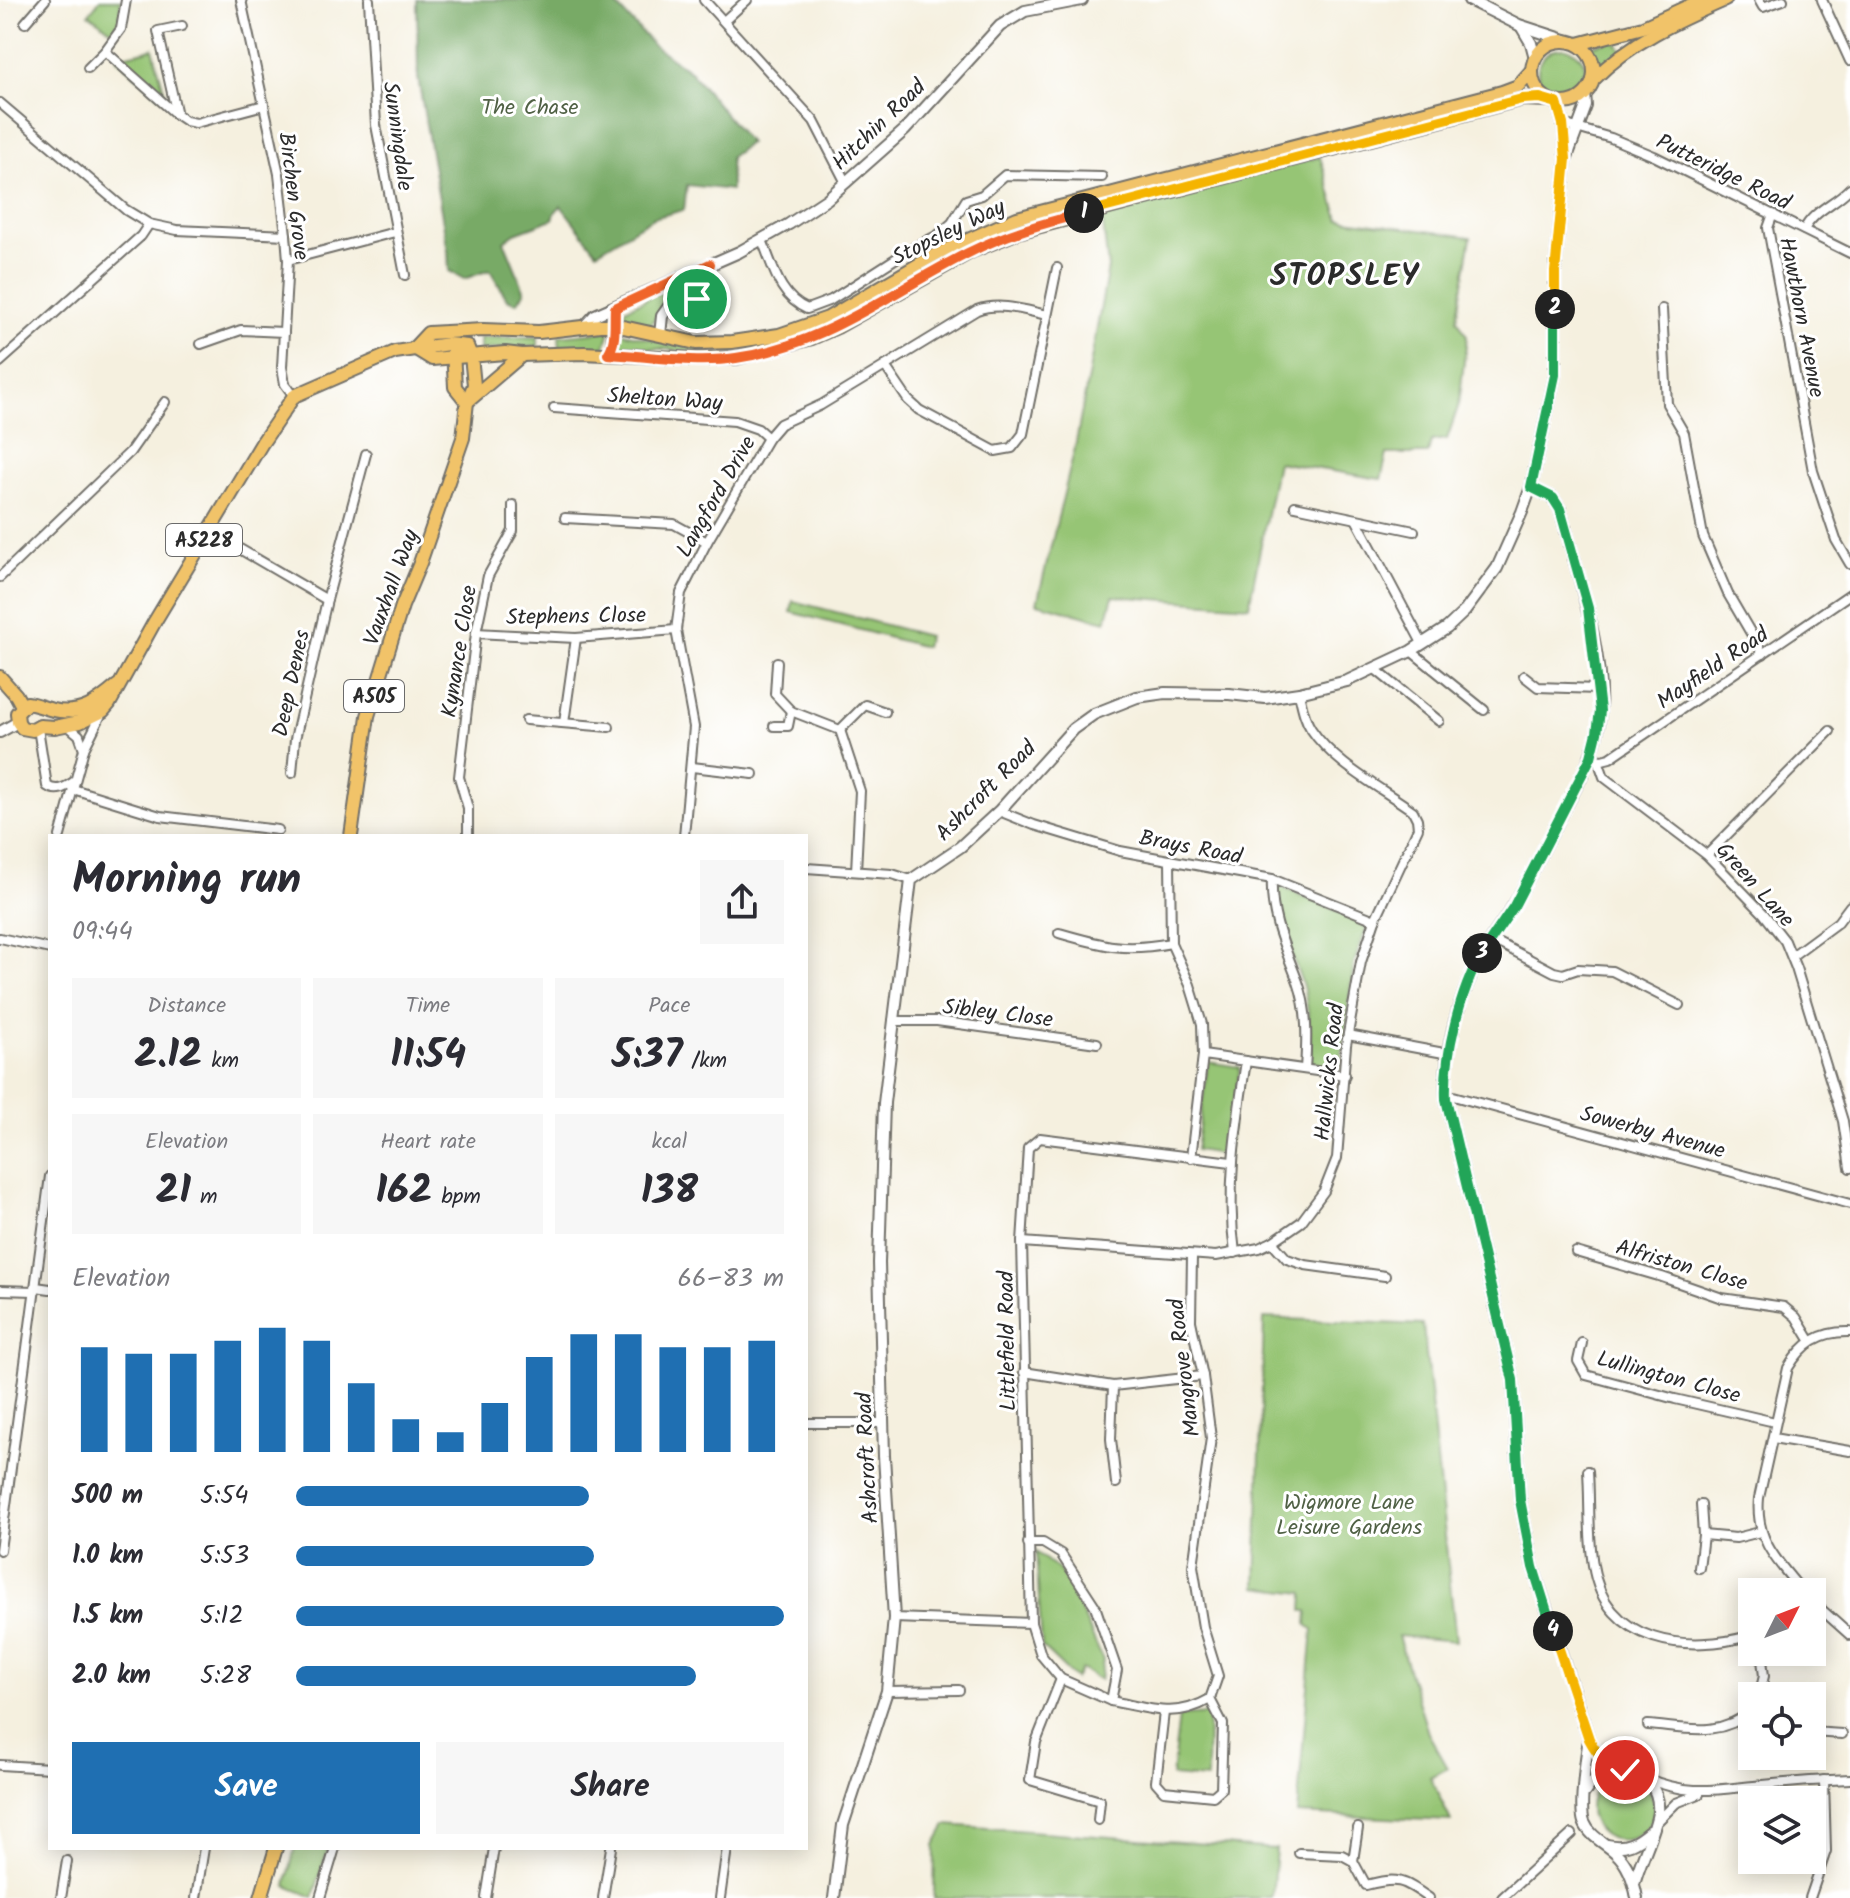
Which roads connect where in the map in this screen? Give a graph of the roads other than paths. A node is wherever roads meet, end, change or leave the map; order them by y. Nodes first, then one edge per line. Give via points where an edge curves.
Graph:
1 (45, 0) edge
2 (126, 0) edge
3 (241, 0) edge
4 (369, 0) edge
5 (704, 0) edge
6 (747, 0) edge
7 (1082, 0) edge
8 (1469, 0) edge
9 (1702, 0) edge
10 (1725, 0) edge
11 (1759, 0) edge
12 (1783, 0) edge
13 (1822, 0) edge
14 (724, 21) junction
15 (25, 23) dead end
16 (1519, 25) junction
17 (182, 26) dead end
18 (1571, 42) junction
19 (105, 51) junction
20 (1850, 61) edge
21 (1534, 64) junction
22 (88, 68) dead end
23 (1593, 80) junction
24 (1585, 93) junction
25 (1552, 101) junction
26 (0, 103) edge
27 (264, 105) junction
28 (177, 115) junction
29 (1563, 124) junction
30 (1579, 128) junction
31 (1566, 159) junction
32 (1102, 177) dead end
33 (846, 183) junction
34 (1850, 188) edge
35 (1773, 214) junction
36 (149, 224) junction
37 (1804, 230) junction
38 (395, 232) junction
39 (286, 235) junction
40 (762, 240) junction
41 (1850, 253) edge
42 (288, 260) junction
43 (710, 264) junction
44 (1057, 268) dead end
45 (693, 272) junction
46 (405, 275) dead end
47 (615, 308) junction
48 (1662, 309) dead end
49 (1047, 315) junction
50 (694, 322) dead end
51 (614, 325) junction
52 (584, 327) junction
53 (470, 331) junction
54 (284, 332) junction
55 (660, 335) junction
56 (201, 344) dead end
57 (414, 348) junction
58 (453, 350) junction
59 (608, 354) junction
60 (522, 355) junction
61 (471, 356) junction
62 (0, 362) edge
63 (885, 366) junction
64 (294, 396) junction
65 (165, 402) dead end
66 (467, 402) junction
67 (554, 408) dead end
68 (768, 438) junction
69 (366, 454) dead end
70 (1531, 487) junction
71 (513, 505) dead end
72 (1295, 506) dead end
73 (565, 518) dead end
74 (1356, 519) junction
75 (209, 531) junction
76 (1414, 531) dead end
77 (707, 542) junction
78 (1850, 564) edge
79 (0, 577) edge
80 (1850, 594) edge
81 (327, 600) junction
82 (676, 630) junction
83 (476, 633) junction
84 (576, 638) junction
85 (1422, 643) junction
86 (1411, 651) junction
87 (1763, 654) junction
88 (777, 662) dead end
89 (1375, 669) junction
90 (1524, 676) dead end
91 (0, 677) edge
92 (117, 686) junction
93 (1598, 689) junction
94 (1299, 693) junction
95 (22, 706) junction
96 (39, 706) junction
97 (1484, 710) dead end
98 (103, 711) junction
99 (791, 711) junction
100 (885, 712) dead end
101 (526, 720) dead end
102 (1439, 721) dead end
103 (18, 722) junction
104 (564, 723) junction
105 (67, 725) junction
106 (774, 726) dead end
107 (39, 727) junction
108 (609, 727) dead end
109 (840, 730) junction
110 (1830, 731) dead end
111 (0, 732) edge
112 (84, 749) junction
113 (1595, 758) junction
114 (692, 767) junction
115 (292, 773) dead end
116 (753, 774) dead end
117 (74, 785) junction
118 (999, 811) junction
119 (278, 830) dead end
120 (61, 834) edge
121 (351, 834) edge
122 (468, 834) edge
123 (684, 834) edge
124 (1707, 855) junction
125 (1170, 860) junction
126 (808, 868) edge
127 (856, 871) junction
128 (1272, 879) junction
129 (911, 880) junction
130 (1850, 906) edge
131 (1375, 920) junction
132 (1059, 933) dead end
133 (0, 938) edge
134 (1491, 939) junction
135 (1171, 943) junction
136 (48, 949) edge
137 (1792, 956) junction
138 (1679, 1005) dead end
139 (893, 1021) junction
140 (1348, 1035) junction
141 (1097, 1043) dead end
142 (1449, 1054) junction
143 (1203, 1055) junction
144 (1246, 1061) junction
145 (1305, 1069) junction
146 (1345, 1075) junction
147 (1446, 1094) junction
148 (1191, 1158) junction
149 (1231, 1162) junction
150 (1850, 1168) edge
151 (48, 1191) edge
152 (1850, 1204) edge
153 (1022, 1242) junction
154 (1272, 1242) junction
155 (1576, 1252) dead end
156 (1235, 1253) junction
157 (1192, 1255) junction
158 (1385, 1276) dead end
159 (35, 1289) junction
160 (48, 1289) edge
161 (0, 1290) edge
162 (1850, 1332) edge
163 (1810, 1340) junction
164 (1582, 1343) dead end
165 (1024, 1372) junction
166 (1203, 1376) junction
167 (1113, 1386) junction
168 (1775, 1422) junction
169 (808, 1423) edge
170 (883, 1423) junction
171 (1773, 1438) junction
172 (1850, 1451) edge
173 (1588, 1471) dead end
174 (1116, 1483) dead end
175 (1701, 1505) dead end
176 (1760, 1532) junction
177 (1703, 1535) junction
178 (1028, 1543) junction
179 (0, 1550) edge
180 (1699, 1568) dead end
181 (1791, 1578) edge
182 (1826, 1614) edge
183 (894, 1618) junction
184 (1031, 1623) junction
185 (1850, 1635) edge
186 (1738, 1639) edge
187 (1061, 1679) junction
188 (959, 1690) dead end
189 (887, 1691) junction
190 (1210, 1699) junction
191 (1111, 1701) junction
192 (1164, 1712) junction
193 (1738, 1720) edge
194 (1648, 1725) dead end
195 (1826, 1733) edge
196 (1842, 1734) dead end
197 (1589, 1739) junction
198 (0, 1765) edge
199 (48, 1768) edge
200 (1630, 1772) junction
201 (1850, 1779) edge
202 (1824, 1780) junction
203 (1704, 1792) junction
204 (1584, 1794) junction
205 (1098, 1820) dead end
206 (1653, 1827) junction
207 (1358, 1828) dead end
208 (1572, 1834) dead end
209 (1600, 1842) junction
210 (204, 1850) edge
211 (275, 1850) edge
212 (334, 1850) edge
213 (494, 1850) edge
214 (611, 1850) edge
215 (727, 1850) edge
216 (1299, 1853) dead end
217 (67, 1861) dead end
218 (1353, 1861) junction
219 (1634, 1884) junction
220 (261, 1897) edge
221 (61, 1898) edge
222 (196, 1898) edge
223 (320, 1898) edge
224 (486, 1898) edge
225 (603, 1898) edge
226 (720, 1898) edge
227 (834, 1898) edge
228 (1429, 1898) edge
229 (1502, 1898) edge
230 (1637, 1898) edge
231 (1810, 1898) edge

1 - 15 street
2 - 19 street via 121,29
3 - 27 street, Birchen Grove
4 - 38 street, Sunningdale via 376,125
5 - 14 street
6 - 14 street
7 - 33 street, Hitchin Road via 1025,11 1000,26 905,130
8 - 16 street
9 - 18 main road via 1643,27
10 - 23 main road via 1654,33
11 - 12 street via 1763,7
13 - 20 street
14 - 33 street via 814,121
16 - 18 street
16 - 21 street via 1531,43
17 - 28 street via 158,31
18 - 21 main road via 1547,45
18 - 23 main road via 1591,60
19 - 22 street
19 - 28 street
21 - 25 main road via 1533,85
21 - 55 main road, Stopsley Way via 1518,86 1502,92 1017,218 937,254 828,318 779,335 696,343
23 - 24 main road
24 - 25 main road via 1572,102
24 - 30 street, Ashcroft Road
25 - 29 street, Ashcroft Road
25 - 59 main road, Stopsley Way via 1522,99 1031,228 959,258 837,327 779,347 736,358
26 - 36 street
27 - 28 street via 196,123
27 - 39 street, Birchen Grove
29 - 30 street, Putteridge Road
29 - 31 street, Ashcroft Road
30 - 31 street, Ashcroft Road
30 - 35 street, Putteridge Road via 1654,156
31 - 70 street, Ashcroft Road via 1555,272 1555,375
32 - 40 street, Stopsley Way via 1005,175 982,195 966,200 938,235 807,309 785,294
33 - 40 street, Hitchin Road
34 - 37 street via 1816,212
35 - 37 street, Putteridge Road
35 - 78 street, Hawthorn Avenue via 1768,228 1813,471 1836,540
36 - 39 street
36 - 62 street
37 - 41 street, Putteridge Road
38 - 42 street
38 - 46 street, Sunningdale
39 - 42 street, Birchen Grove
40 - 43 street, Hitchin Road
42 - 54 street, Birchen Grove
43 - 45 street, Hitchin Road
43 - 50 street
44 - 49 street
45 - 47 street, Hitchin Road
45 - 55 street, Hitchin Road via 662,316
47 - 51 street
47 - 52 street, Hitchin Road via 595,315
48 - 87 street via 1667,404 1684,433 1703,536 1728,594
49 - 63 street, Langford Drive via 989,305
49 - 63 street via 1023,434 1012,448 995,451 919,410
51 - 52 main road, Stopsley Way
51 - 55 main road, Stopsley Way
51 - 59 street
52 - 53 main road, Stopsley Way
53 - 57 main road via 428,333
53 - 58 main road via 457,339
54 - 56 street via 241,330
54 - 64 street, Birchen Grove via 283,376
57 - 58 main road via 432,359
57 - 64 main road
58 - 61 main road
58 - 66 main road, Vauxhall Way / A505 via 455,387
59 - 60 main road, Stopsley Way
60 - 61 main road, Stopsley Way
60 - 66 main road
61 - 66 main road, Vauxhall Way via 474,385
63 - 68 street, Langford Drive via 780,424
64 - 75 main road, A5228
65 - 79 street via 130,452
66 - 121 main road, Vauxhall Way / A505 via 457,459 368,716
67 - 68 street, Shelton Way via 735,421
68 - 77 street, Langford Drive
69 - 81 street, Deep Denes
70 - 85 street, Ashcroft Road via 1485,587 1447,628
70 - 93 street via 1553,498 1560,509 1588,608
71 - 83 street, Kynance Close via 513,531 488,576
72 - 74 street
73 - 77 street via 674,524
74 - 76 street
74 - 85 street
75 - 81 street
75 - 92 main road, A5228
77 - 82 street, Langford Drive via 681,593
80 - 87 street, Mayfield Road
81 - 115 street, Deep Denes
82 - 84 street, Stephens Close
82 - 114 street, Langford Drive via 694,727
83 - 84 street, Stephens Close
83 - 122 street, Kynance Close via 459,777 468,808
84 - 104 street
85 - 86 street, Ashcroft Road
86 - 89 street, Ashcroft Road
86 - 97 street
87 - 113 street, Mayfield Road via 1610,758
88 - 99 street via 775,694
89 - 94 street, Ashcroft Road
89 - 102 street
90 - 93 street via 1538,687
91 - 95 main road
92 - 96 main road, A5228 via 78,711
92 - 98 main road, A5228
93 - 113 street
94 - 118 street, Ashcroft Road via 1265,698 1165,693 1116,704 1073,729
94 - 131 street, Hallwicks Road via 1303,713 1333,753 1417,819 1418,828
95 - 96 main road
95 - 103 main road
96 - 107 main road via 44,716
98 - 105 main road
98 - 112 street
99 - 106 street via 788,726
99 - 109 street
100 - 109 street via 865,705
101 - 104 street
103 - 107 main road via 27,730
103 - 111 street
104 - 108 street
105 - 107 main road
105 - 112 street via 79,735
107 - 117 street via 47,786 60,790
109 - 127 street via 860,791
110 - 124 street
112 - 117 street
113 - 124 street, Green Lane via 1610,783
113 - 134 street
114 - 116 street
114 - 123 street, Langford Drive
117 - 119 street via 160,816
117 - 120 street
118 - 125 street, Brays Road via 1120,851
118 - 129 street, Ashcroft Road via 960,847
124 - 137 street, Green Lane via 1775,927
125 - 128 street, Brays Road
125 - 135 street
126 - 127 street
127 - 129 street
128 - 131 street, Brays Road
128 - 145 street via 1276,926 1299,984 1307,1024
129 - 139 street, Ashcroft Road
130 - 137 street via 1838,922
131 - 140 street, Hallwicks Road via 1361,962
132 - 135 street via 1107,947 1140,949
133 - 136 street
134 - 138 street via 1554,972 1612,971
134 - 142 street via 1470,977
135 - 143 street via 1202,1024
137 - 150 street, Green Lane via 1843,1121
139 - 141 street, Sibley Close via 937,1021
139 - 170 street, Ashcroft Road via 884,1103 879,1263
140 - 142 street
140 - 146 street, Hallwicks Road
142 - 147 street
143 - 144 street
143 - 148 street
144 - 145 street
144 - 149 street
145 - 146 street
146 - 154 street, Hallwicks Road via 1337,1158 1324,1191 1301,1222
147 - 152 street, Sowerby Avenue
147 - 197 street via 1513,1380 1520,1500 1533,1567
148 - 149 street, Littlefield Road
148 - 153 street, Littlefield Road via 1040,1138 1028,1148
149 - 156 street
151 - 159 street
153 - 157 street, Hallwicks Road
153 - 165 street, Littlefield Road
154 - 156 street, Hallwicks Road
154 - 158 street via 1287,1259 1305,1265
155 - 163 street, Alfriston Close via 1722,1298 1784,1307
156 - 157 street, Hallwicks Road
157 - 166 street, Mangrove Road via 1191,1321
159 - 160 street
159 - 161 street
159 - 179 street
162 - 163 street
163 - 168 street via 1788,1368
164 - 168 street, Lullington Close via 1578,1361 1586,1375
165 - 167 street
165 - 178 street, Littlefield Road
166 - 167 street
166 - 190 street, Mangrove Road via 1211,1438 1193,1566 1218,1676
167 - 174 street
168 - 171 street
169 - 170 street
170 - 183 street, Ashcroft Road
171 - 172 street
171 - 176 street via 1759,1498
173 - 186 street via 1593,1565 1604,1598 1616,1612 1646,1635 1682,1645
175 - 177 street
176 - 177 street via 1736,1538
176 - 181 street
177 - 180 street
178 - 184 street, Littlefield Road
178 - 191 street via 1043,1543 1061,1554 1095,1606 1117,1670
182 - 185 street
183 - 184 street
183 - 189 street, Ashcroft Road
184 - 187 street, Littlefield Road via 1041,1655
187 - 191 street
187 - 205 street via 1036,1742 1030,1780 1100,1801
188 - 189 street
189 - 227 street, Ashcroft Road via 843,1825
190 - 192 street via 1191,1710
190 - 192 street via 1223,1724 1221,1789 1213,1796 1164,1791 1156,1782
191 - 192 street
193 - 194 street via 1710,1730
195 - 196 street
197 - 200 street via 1606,1763
197 - 204 street
198 - 199 street
200 - 203 street
200 - 204 street via 1602,1774
200 - 206 street via 1645,1780 1657,1797
201 - 202 street
202 - 203 street
202 - 231 street via 1826,1851
203 - 206 street via 1676,1803
204 - 209 street via 1583,1821
206 - 209 street via 1623,1847
206 - 219 street
207 - 218 street
208 - 229 street
209 - 219 street via 1617,1853
210 - 222 street
211 - 220 main road
212 - 223 street
213 - 224 street
214 - 225 street
215 - 226 street
216 - 218 street via 1342,1855
217 - 221 street
218 - 228 street via 1366,1885 1393,1879
219 - 230 street

